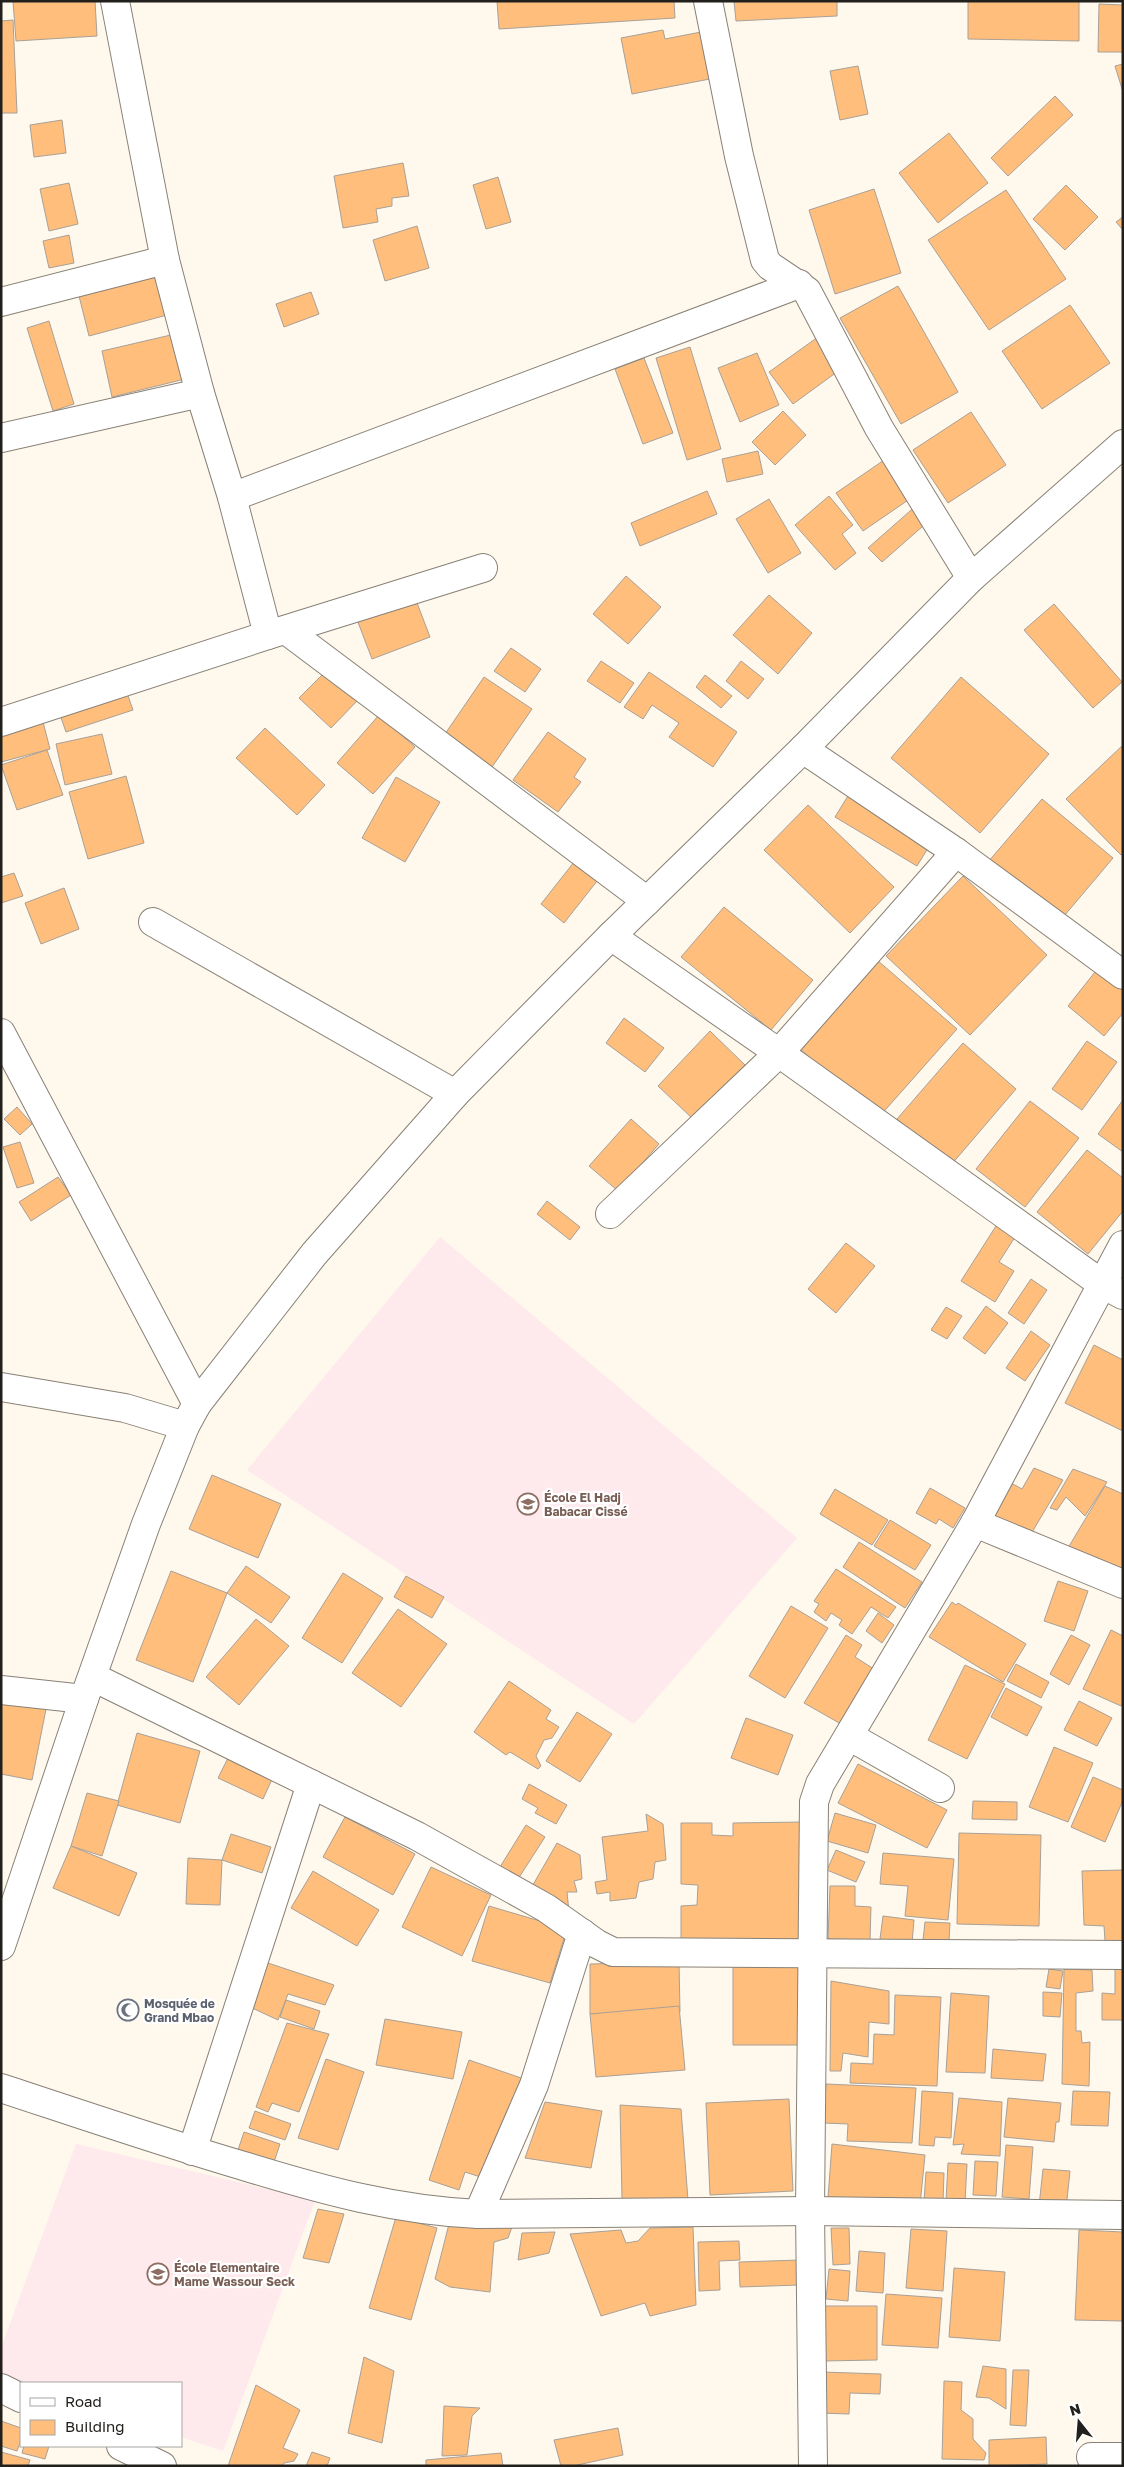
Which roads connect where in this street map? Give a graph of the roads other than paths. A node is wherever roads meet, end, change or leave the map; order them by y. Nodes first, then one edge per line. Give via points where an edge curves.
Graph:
1 (115, 1) edge
2 (708, 1) edge
3 (165, 260) junction
4 (799, 284) junction
5 (1, 302) edge
6 (200, 393) junction
7 (1, 438) edge
8 (1123, 444) edge
9 (232, 497) junction
10 (483, 568) dead end
11 (971, 578) junction
12 (277, 633) junction
13 (1, 722) edge
14 (803, 749) junction
15 (956, 852) junction
16 (647, 901) junction
17 (153, 922) dead end
18 (611, 936) junction
19 (1123, 975) edge
20 (1, 1034) edge
21 (779, 1053) junction
22 (455, 1094) junction
23 (610, 1214) dead end
24 (1123, 1245) edge
25 (1112, 1290) edge
26 (1, 1387) edge
27 (191, 1415) junction
28 (975, 1523) junction
29 (1123, 1584) edge
30 (88, 1688) junction
31 (1, 1690) edge
32 (849, 1736) junction
33 (311, 1784) junction
34 (940, 1788) dead end
35 (582, 1933) junction
36 (1, 1946) edge
37 (812, 1954) junction
38 (1123, 1955) edge
39 (1, 2088) edge
40 (192, 2151) junction
41 (810, 2211) junction
42 (478, 2214) junction
43 (1123, 2215) edge
44 (1, 2388) edge
45 (20, 2398) edge
46 (123, 2447) edge
47 (1091, 2456) dead end
48 (1123, 2458) edge
49 (162, 2466) edge
50 (813, 2466) edge

1 - 3 street
2 - 4 street via 739,156 765,260
3 - 5 street
3 - 6 street
4 - 9 street
4 - 11 street via 809,295 879,428
6 - 7 street
6 - 9 street
8 - 11 street
9 - 12 street
10 - 12 street
11 - 14 street
12 - 13 street
12 - 16 street
14 - 15 street
14 - 16 street
15 - 19 street
15 - 21 street
16 - 18 street
17 - 22 street
18 - 21 street
18 - 22 street
20 - 27 street
21 - 23 street
21 - 25 street
22 - 27 street via 314,1254
24 - 25 street
25 - 28 street
26 - 27 street via 125,1408
27 - 30 street via 146,1524
28 - 29 street
28 - 32 street
30 - 31 street
30 - 33 street
30 - 36 street
32 - 34 street
32 - 37 street via 820,1784 814,1802
33 - 35 street via 417,1836 546,1908
33 - 40 street
35 - 37 street via 613,1952
35 - 42 street via 534,2085
37 - 38 street
37 - 41 street
39 - 40 street
40 - 42 street via 361,2200 430,2212
41 - 42 street
41 - 43 street
41 - 50 street
44 - 45 street
46 - 49 street
47 - 48 street

